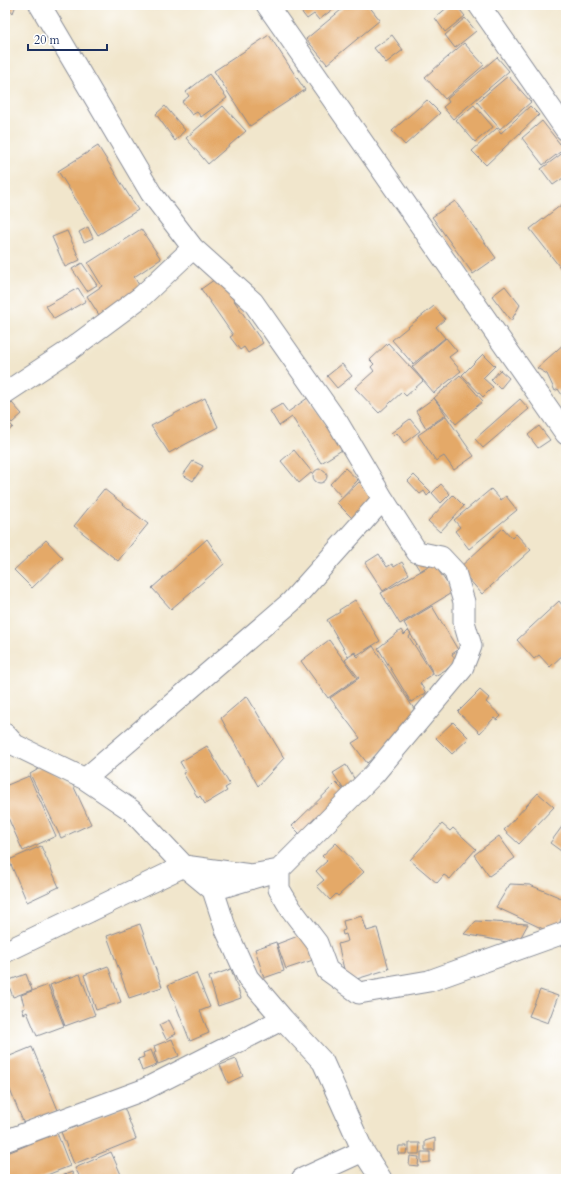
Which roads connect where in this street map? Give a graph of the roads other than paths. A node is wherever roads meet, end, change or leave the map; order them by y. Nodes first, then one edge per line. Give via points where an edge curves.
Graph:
1 (40, 5) edge
2 (267, 5) edge
3 (479, 5) edge
4 (566, 130) edge
5 (194, 248) junction
6 (5, 393) edge
7 (566, 434) edge
8 (382, 499) junction
9 (5, 734) edge
10 (85, 779) junction
11 (184, 866) junction
12 (279, 870) junction
13 (213, 890) junction
14 (566, 932) edge
15 (5, 952) edge
16 (283, 1019) junction
17 (5, 1141) edge
18 (363, 1150) junction
19 (302, 1179) edge
20 (381, 1179) edge

1 - 5 street via 151,193
2 - 7 street
3 - 4 street
5 - 6 street via 142,297 67,352
5 - 8 street via 253,302 338,423
8 - 10 street via 291,602
8 - 12 street via 417,552 441,558 455,572 464,602 464,622 471,646 462,669 375,773
9 - 10 street via 15,745
10 - 11 street via 131,810
11 - 12 street via 251,875
11 - 13 street
11 - 15 street
12 - 13 street
12 - 14 street via 279,889 291,910 317,943 327,970 359,993 429,981
13 - 16 street via 226,930 248,978
16 - 17 street via 143,1090
16 - 18 street via 323,1062
18 - 19 street
18 - 20 street

